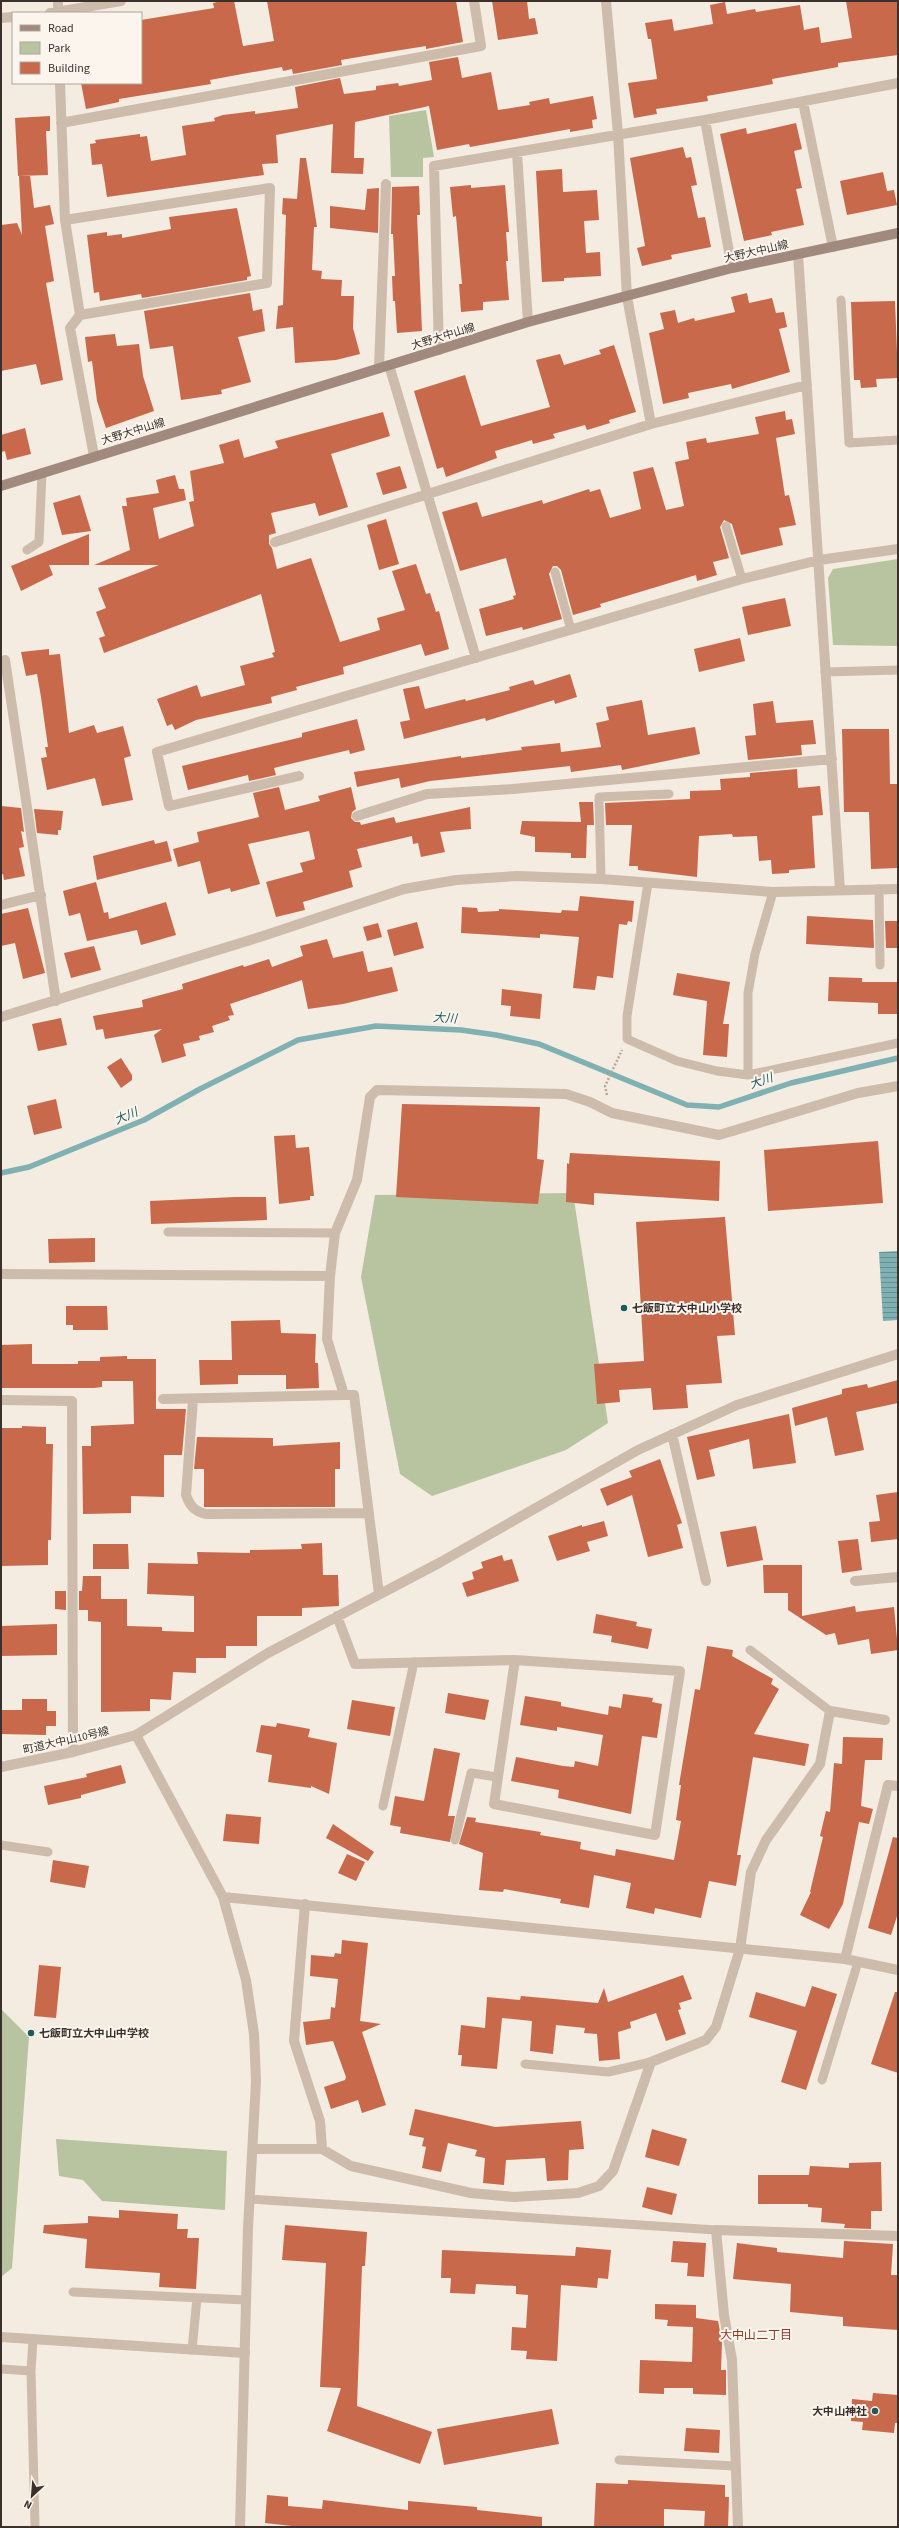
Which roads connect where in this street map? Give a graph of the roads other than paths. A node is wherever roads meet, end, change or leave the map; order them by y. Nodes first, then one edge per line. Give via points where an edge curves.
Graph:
1 (58, 1) edge
2 (121, 1) edge
3 (474, 1) edge
4 (606, 1) edge
5 (55, 12) edge
6 (60, 12) edge
7 (12, 17) edge
8 (1, 18) edge
9 (898, 83) edge
10 (60, 84) edge
11 (804, 102) junction
12 (705, 120) junction
13 (61, 123) junction
14 (618, 134) junction
15 (517, 153) junction
16 (386, 184) dead end
17 (66, 220) junction
18 (898, 233) edge
19 (833, 247) junction
20 (798, 254) junction
21 (732, 268) junction
22 (627, 297) junction
23 (841, 300) dead end
24 (80, 315) junction
25 (528, 322) junction
26 (439, 350) junction
27 (389, 365) junction
28 (379, 368) junction
29 (807, 385) junction
30 (651, 424) junction
31 (898, 440) edge
32 (94, 456) junction
33 (42, 473) junction
34 (1, 486) edge
35 (427, 494) junction
36 (726, 526) dead end
37 (276, 542) dead end
38 (898, 549) edge
39 (27, 550) dead end
40 (819, 560) junction
41 (555, 572) dead end
42 (742, 579) junction
43 (571, 630) junction
44 (476, 658) junction
45 (6, 660) dead end
46 (898, 670) edge
47 (826, 672) junction
48 (832, 759) junction
49 (299, 776) dead end
50 (669, 794) dead end
51 (357, 816) dead end
52 (601, 879) junction
53 (648, 883) junction
54 (879, 889) junction
55 (898, 889) edge
56 (840, 890) junction
57 (773, 892) junction
58 (41, 895) junction
59 (1, 905) edge
60 (880, 965) dead end
61 (56, 1002) junction
62 (1, 1016) edge
63 (898, 1043) edge
64 (748, 1075) junction
65 (898, 1086) edge
66 (168, 1232) dead end
67 (335, 1233) junction
68 (1, 1274) edge
69 (330, 1276) junction
70 (898, 1354) edge
71 (344, 1395) junction
72 (163, 1399) dead end
73 (193, 1399) junction
74 (1, 1400) edge
75 (672, 1434) junction
76 (369, 1513) junction
77 (898, 1577) edge
78 (706, 1581) dead end
79 (855, 1581) dead end
80 (379, 1594) junction
81 (337, 1616) junction
82 (750, 1650) dead end
83 (515, 1660) junction
84 (414, 1662) junction
85 (830, 1711) junction
86 (885, 1720) dead end
87 (136, 1735) junction
88 (73, 1752) junction
89 (1, 1767) edge
90 (497, 1776) junction
91 (898, 1786) edge
92 (383, 1806) dead end
93 (455, 1840) dead end
94 (1, 1845) edge
95 (48, 1852) dead end
96 (223, 1897) junction
97 (305, 1904) junction
98 (740, 1949) junction
99 (845, 1959) junction
100 (858, 1962) junction
101 (898, 1970) edge
102 (651, 2062) junction
103 (525, 2064) dead end
104 (822, 2080) dead end
105 (253, 2149) junction
106 (322, 2150) junction
107 (250, 2199) junction
108 (716, 2230) junction
109 (898, 2236) edge
110 (73, 2292) dead end
111 (197, 2298) junction
112 (246, 2300) junction
113 (1, 2338) edge
114 (34, 2340) junction
115 (192, 2350) junction
116 (245, 2353) junction
117 (1, 2369) edge
118 (31, 2371) junction
119 (619, 2460) dead end
120 (736, 2466) junction
121 (36, 2527) edge
122 (240, 2527) edge
123 (738, 2527) edge

1 - 5 street
2 - 6 street
3 - 13 street via 481,46
4 - 14 street
7 - 8 street
9 - 11 street
10 - 13 street
11 - 12 street
11 - 19 street
12 - 14 street
12 - 21 street
13 - 17 street
14 - 15 street
14 - 22 street
15 - 25 street
15 - 26 street via 434,166
16 - 28 street
17 - 24 street
17 - 24 street via 270,188 267,283
18 - 19 main road, 大野大中山線
19 - 20 main road, 大野大中山線
20 - 21 main road, 大野大中山線
20 - 29 street
21 - 22 main road, 大野大中山線
22 - 25 main road, 大野大中山線
22 - 30 street
23 - 31 lane via 849,443
24 - 32 street via 70,328
25 - 26 main road, 大野大中山線
26 - 27 main road, 大野大中山線
27 - 28 main road, 大野大中山線
27 - 35 street
28 - 32 main road, 大野大中山線
29 - 30 street
29 - 40 street
30 - 35 street
32 - 33 main road, 大野大中山線
33 - 34 main road, 大野大中山線
33 - 39 lane via 39,542
35 - 37 street
35 - 44 street
36 - 42 lane
38 - 40 street
40 - 42 street
40 - 47 street
41 - 43 lane
42 - 43 street
43 - 44 street
44 - 49 street via 157,752 169,806
45 - 58 street
46 - 47 lane
47 - 48 street
48 - 51 street via 514,789 427,794
48 - 56 street
50 - 52 lane via 599,796
52 - 53 street
52 - 61 street via 516,876 456,880 404,889
53 - 57 street
53 - 64 lane via 627,1016 627,1039 677,1061 717,1071
54 - 55 street
54 - 56 street
54 - 60 lane
56 - 57 street
57 - 64 lane via 755,954 748,993
58 - 59 street
58 - 61 street
61 - 62 street
63 - 64 lane
65 - 67 street via 858,1093 719,1135 612,1113 566,1094 377,1090 370,1097 357,1180
66 - 67 lane
67 - 69 street
68 - 69 street
69 - 71 street via 327,1339
70 - 75 street, 町道大中山10号線 via 737,1405
71 - 73 street
71 - 76 street via 354,1395
72 - 73 street
73 - 76 street via 186,1495 191,1507 198,1513
74 - 88 street via 72,1401
75 - 78 street
75 - 80 street, 町道大中山10号線 via 638,1450 439,1563
76 - 80 street
77 - 79 street
80 - 81 street, 町道大中山10号線
81 - 84 street via 355,1664
81 - 87 street, 町道大中山10号線 via 268,1654
82 - 85 lane
83 - 84 street
83 - 90 street
83 - 90 street via 680,1671 654,1835 494,1804
84 - 92 lane
85 - 86 street
85 - 98 street via 820,1764 770,1834 751,1872
87 - 88 street, 町道大中山10号線
87 - 96 street
88 - 89 street, 町道大中山10号線
90 - 93 lane via 471,1773
91 - 99 street via 888,1785
94 - 95 lane
96 - 97 street
96 - 105 street via 246,1980 254,2034 256,2081
97 - 98 street
97 - 106 street via 294,2041 320,2121
98 - 99 street
98 - 102 street via 716,2027 706,2040
99 - 100 street
100 - 101 street
100 - 104 lane
102 - 103 lane via 608,2072
102 - 106 street via 613,2171 599,2186 578,2192 514,2197 471,2193 351,2166
105 - 106 street
105 - 107 street
107 - 108 lane
107 - 112 street
108 - 109 street
108 - 120 street via 724,2315 732,2360
110 - 111 lane
111 - 112 lane
111 - 115 lane
112 - 116 street
113 - 114 street
114 - 115 street
114 - 118 lane
115 - 116 street
116 - 122 street
117 - 118 lane
118 - 121 lane
119 - 120 lane
120 - 123 street

